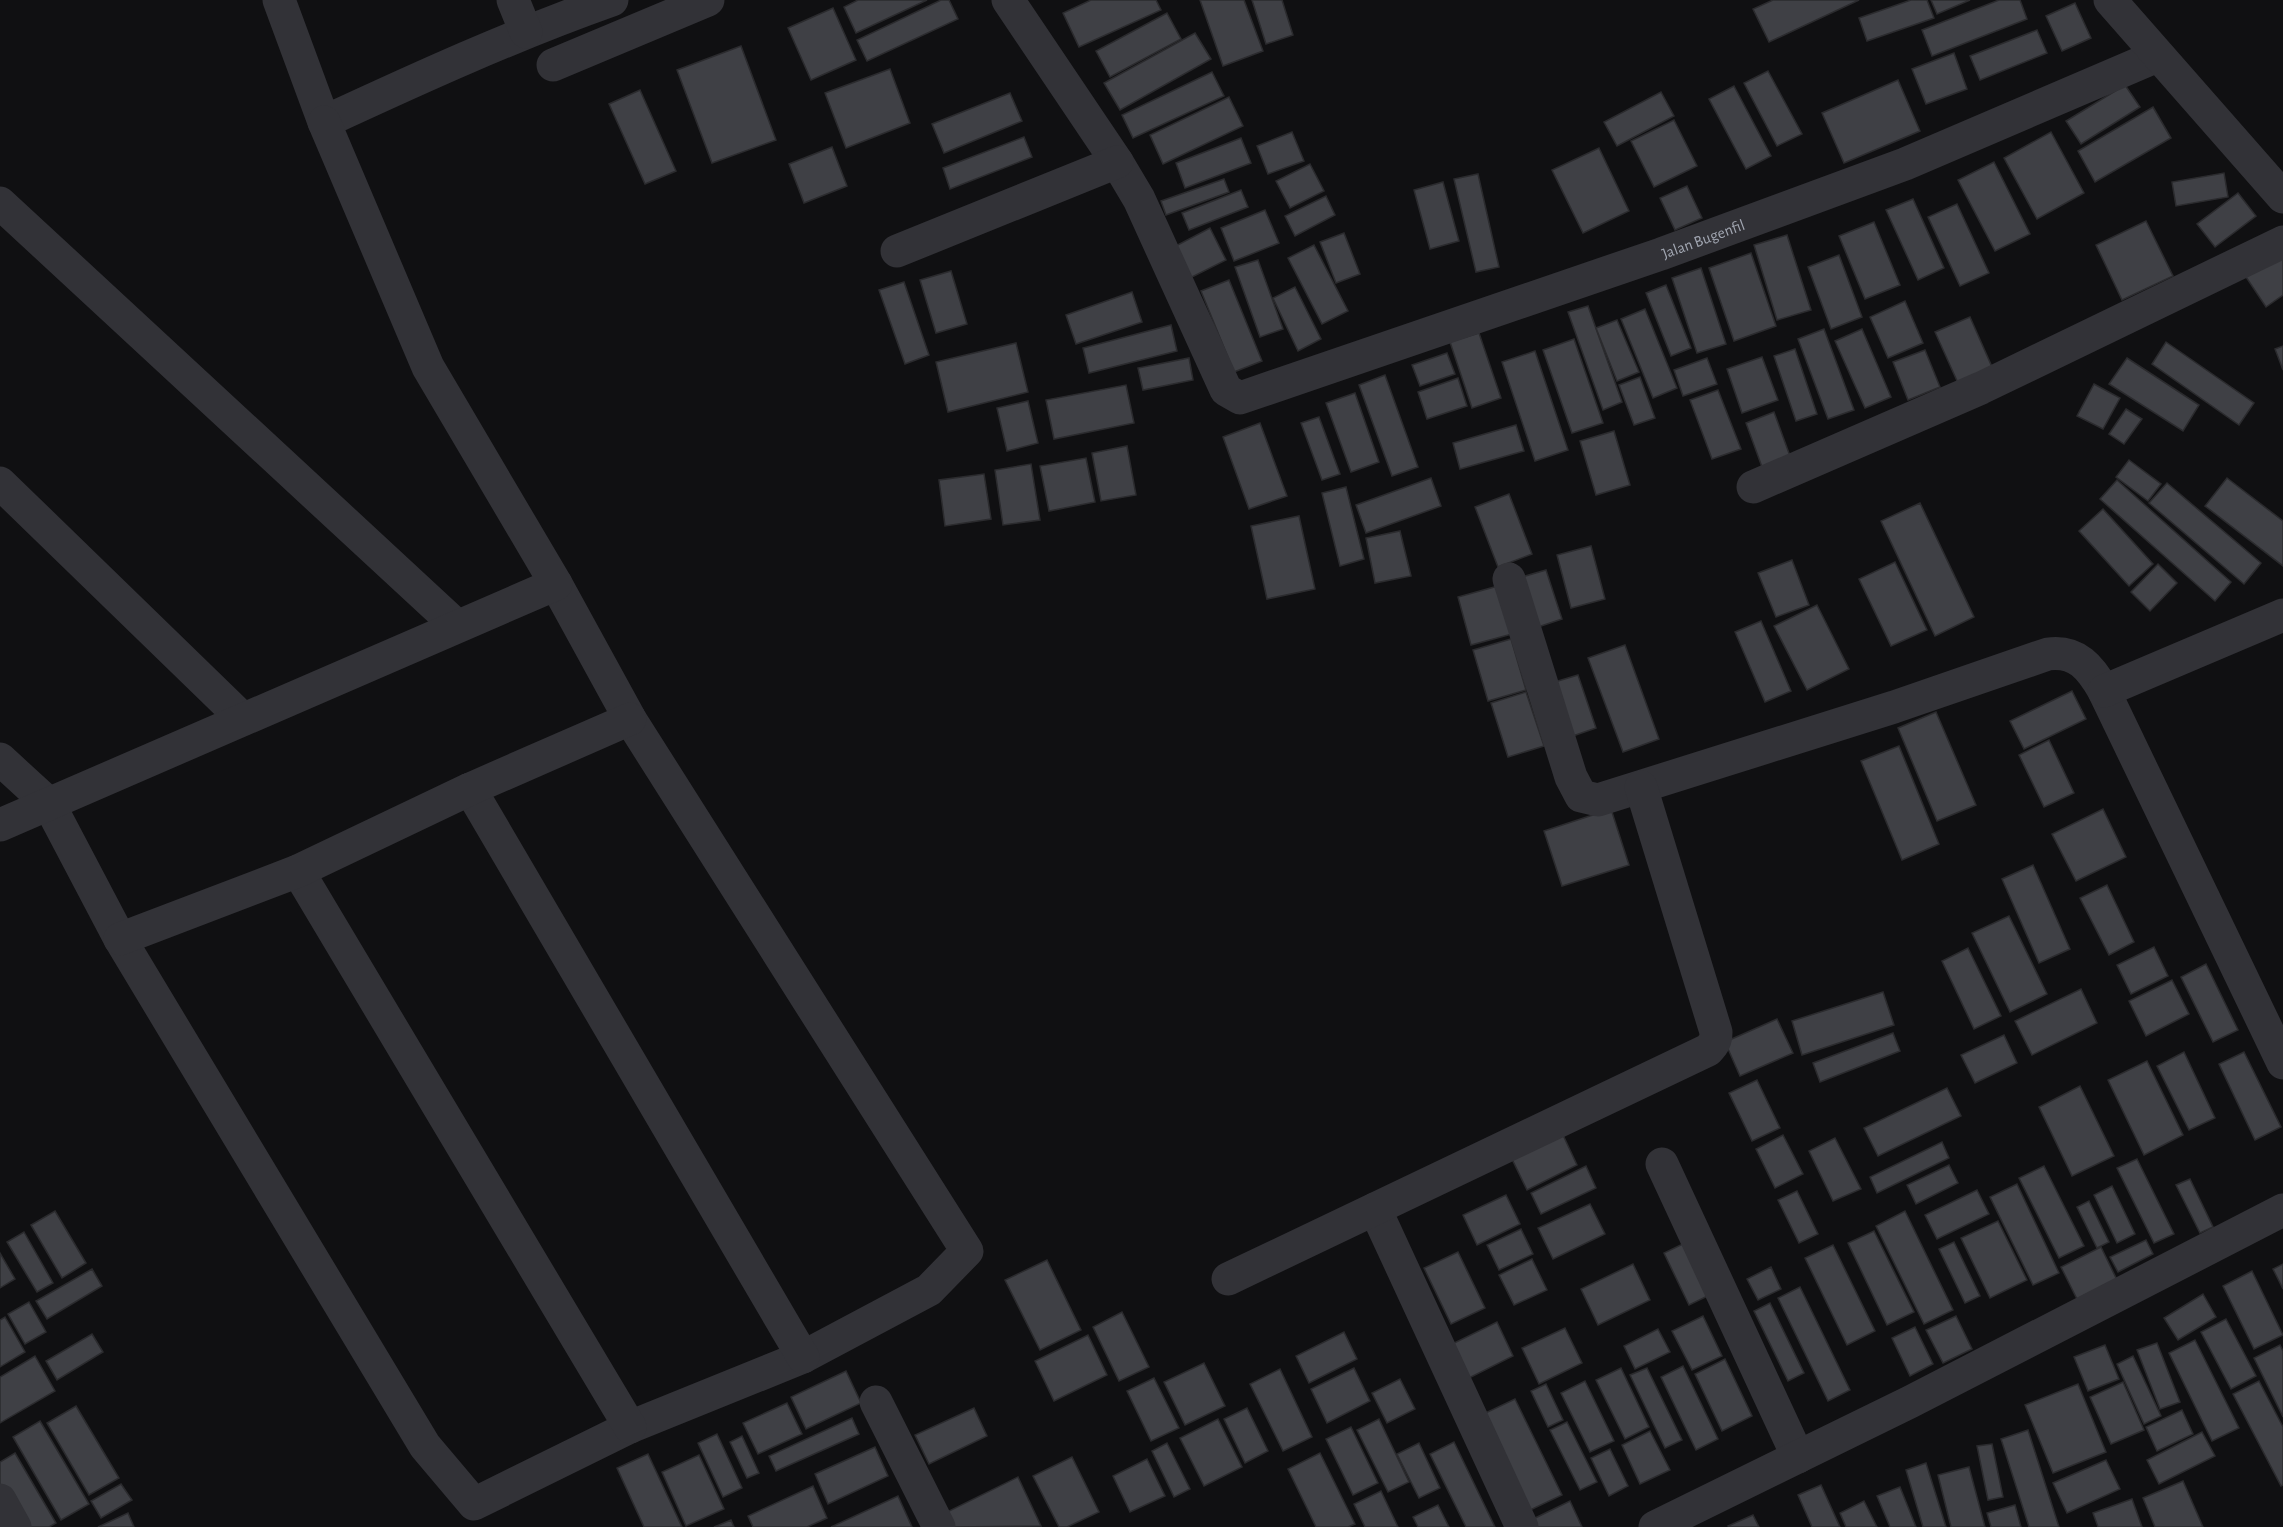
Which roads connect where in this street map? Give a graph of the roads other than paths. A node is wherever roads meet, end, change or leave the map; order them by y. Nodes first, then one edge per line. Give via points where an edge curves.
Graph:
1 (279, 0) edge
2 (513, 0) edge
3 (612, 0) edge
4 (708, 0) edge
5 (1008, 0) edge
6 (2109, 0) edge
7 (526, 32) junction
8 (2157, 56) junction
9 (553, 65) dead end
10 (324, 122) junction
11 (1117, 162) junction
12 (2283, 197) edge
13 (0, 203) edge
14 (2283, 242) edge
15 (897, 251) dead end
16 (0, 483) edge
17 (1753, 487) dead end
18 (1509, 579) dead end
19 (556, 584) junction
20 (2283, 615) edge
21 (458, 626) junction
22 (2104, 691) junction
23 (243, 719) junction
24 (630, 719) junction
25 (0, 759) edge
26 (1641, 787) junction
27 (470, 789) junction
28 (49, 804) junction
29 (0, 825) edge
30 (298, 871) junction
31 (120, 939) junction
32 (2283, 1063) edge
33 (1662, 1164) dead end
34 (1375, 1209) junction
35 (2283, 1210) edge
36 (1228, 1279) dead end
37 (802, 1357) junction
38 (876, 1402) dead end
39 (630, 1428) junction
40 (1798, 1457) junction
41 (0, 1500) edge
42 (15, 1527) edge
43 (939, 1527) edge
44 (1522, 1527) edge
45 (1655, 1527) edge

1 - 10 street
2 - 7 street
3 - 7 street
4 - 9 street
5 - 11 street
6 - 8 street
7 - 10 street
8 - 11 street, Jalan Bugenfil via 1905,164 1661,254 1240,398 1226,390 1139,199
8 - 12 street
10 - 19 street via 428,368
11 - 15 street
13 - 21 street
14 - 17 street via 1981,388
16 - 23 street
18 - 26 street via 1576,791 1598,800
19 - 21 street
19 - 24 street
20 - 22 street
21 - 23 street
22 - 26 street via 2073,655 2048,654
22 - 32 street
23 - 28 street
24 - 27 street
24 - 37 street via 967,1251 929,1290
25 - 28 street
26 - 34 street via 1716,1040 1708,1050
27 - 30 street
27 - 37 street
28 - 29 street
28 - 31 street
30 - 31 street
30 - 39 street
31 - 39 street via 426,1446 474,1504
33 - 40 street
34 - 36 street
34 - 44 street
35 - 40 street
37 - 39 street
38 - 43 street
40 - 45 street
41 - 42 street

